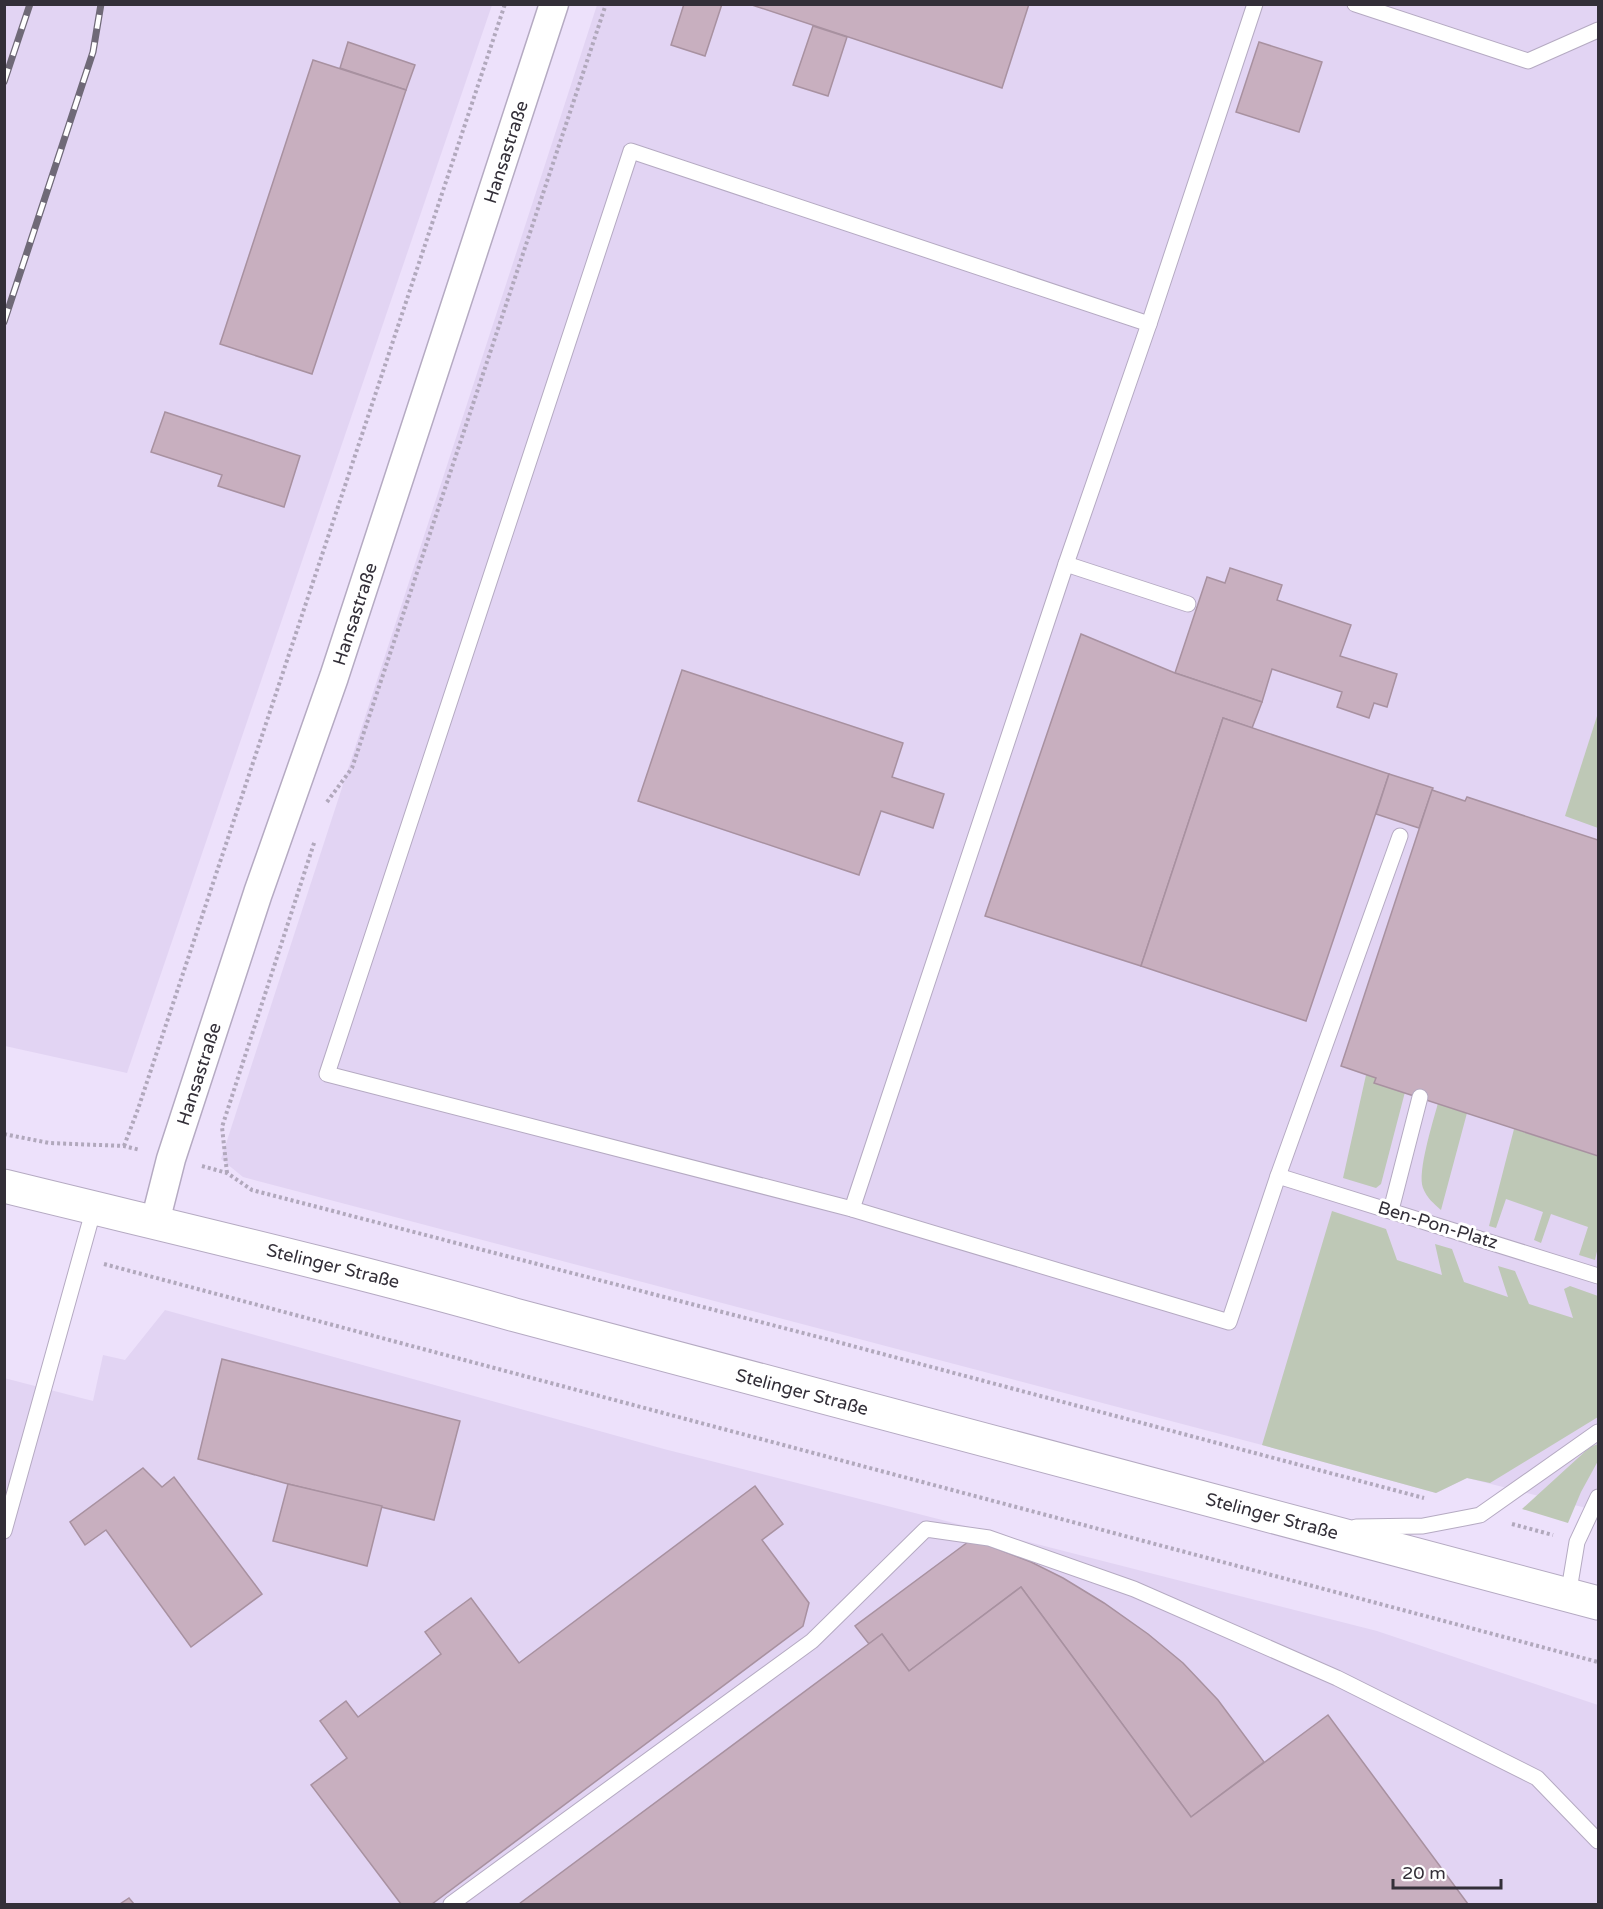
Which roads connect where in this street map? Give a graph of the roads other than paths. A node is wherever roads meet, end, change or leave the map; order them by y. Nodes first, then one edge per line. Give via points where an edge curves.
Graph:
1 (554, 4) edge
2 (1255, 4) edge
3 (1355, 4) edge
4 (1599, 30) edge
5 (1149, 324) junction
6 (1066, 564) junction
7 (1188, 604) dead end
8 (1401, 836) dead end
9 (1420, 1097) dead end
10 (1278, 1176) junction
11 (4, 1186) edge
12 (94, 1208) junction
13 (852, 1209) junction
14 (1391, 1210) junction
15 (154, 1222) junction
16 (1599, 1276) edge
17 (1599, 1432) edge
18 (1599, 1497) edge
19 (1317, 1528) junction
20 (4, 1531) edge
21 (1583, 1599) edge
22 (1599, 1841) edge
23 (451, 1905) edge

1 - 15 street, Hansastraße via 338,666 258,893
2 - 5 lane
3 - 4 lane via 1528,61
5 - 6 lane
5 - 13 lane via 631,151 327,1074
6 - 7 lane
6 - 13 lane
8 - 10 lane
9 - 14 lane
10 - 13 lane via 1229,1322
10 - 14 lane, Ben-Pon-Platz
11 - 12 main road, Stelinger Straße
12 - 15 main road, Stelinger Straße
12 - 20 lane
14 - 16 lane, Ben-Pon-Platz
15 - 19 main road, Stelinger Straße via 413,1286
17 - 19 lane via 1480,1515 1423,1526
18 - 21 lane via 1577,1542
19 - 21 main road, Stelinger Straße
22 - 23 lane via 1537,1778 1337,1677 1134,1589 989,1538 926,1529 812,1641

